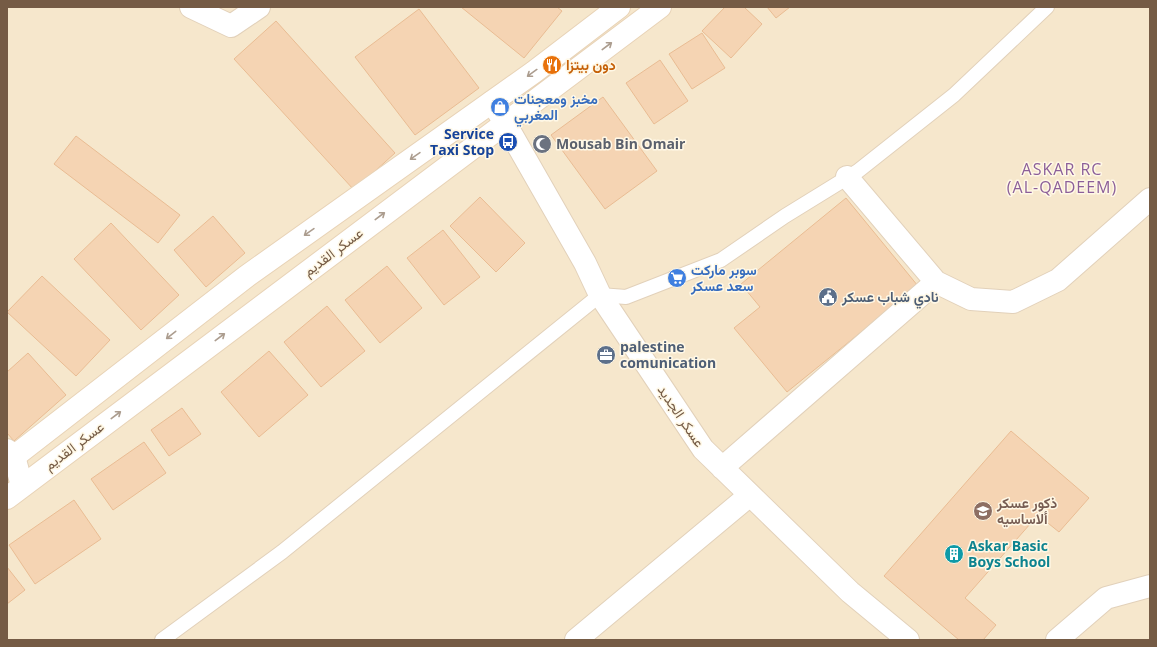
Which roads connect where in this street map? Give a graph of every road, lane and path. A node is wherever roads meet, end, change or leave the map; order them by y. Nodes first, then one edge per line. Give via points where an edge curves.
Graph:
1 (191, 7) edge
2 (259, 7) edge
3 (619, 7) edge
4 (660, 7) edge
5 (1047, 7) edge
6 (492, 102) junction
7 (505, 123) junction
8 (847, 177) junction
9 (1150, 200) edge
10 (936, 282) junction
11 (600, 295) junction
12 (9, 456) edge
13 (722, 468) junction
14 (15, 492) edge
15 (750, 494) junction
16 (1150, 586) edge
17 (162, 640) edge
18 (576, 640) edge
19 (908, 640) edge
20 (1057, 640) edge

1 - 2 street via 231,26
3 -> 6 street, عسكر القديم
7 -> 4 street, عسكر القديم
5 - 8 lane via 954,95
6 - 7 street, عسكر الجديد
6 -> 12 street, عسكر القديم via 247,276
7 - 11 street, عسكر الجديد via 585,263
14 -> 7 street, عسكر القديم
8 - 10 street
8 - 11 lane via 721,260 626,297
9 - 10 street via 1058,280 1013,302 972,299
10 - 13 street
11 - 13 street, عسكر الجديد via 703,449
11 - 17 lane via 282,552
12 - 14 street
13 - 15 street, عسكر الجديد
15 - 18 street
15 - 19 street, عسكر الجديد via 850,592
16 - 20 street via 1106,598

